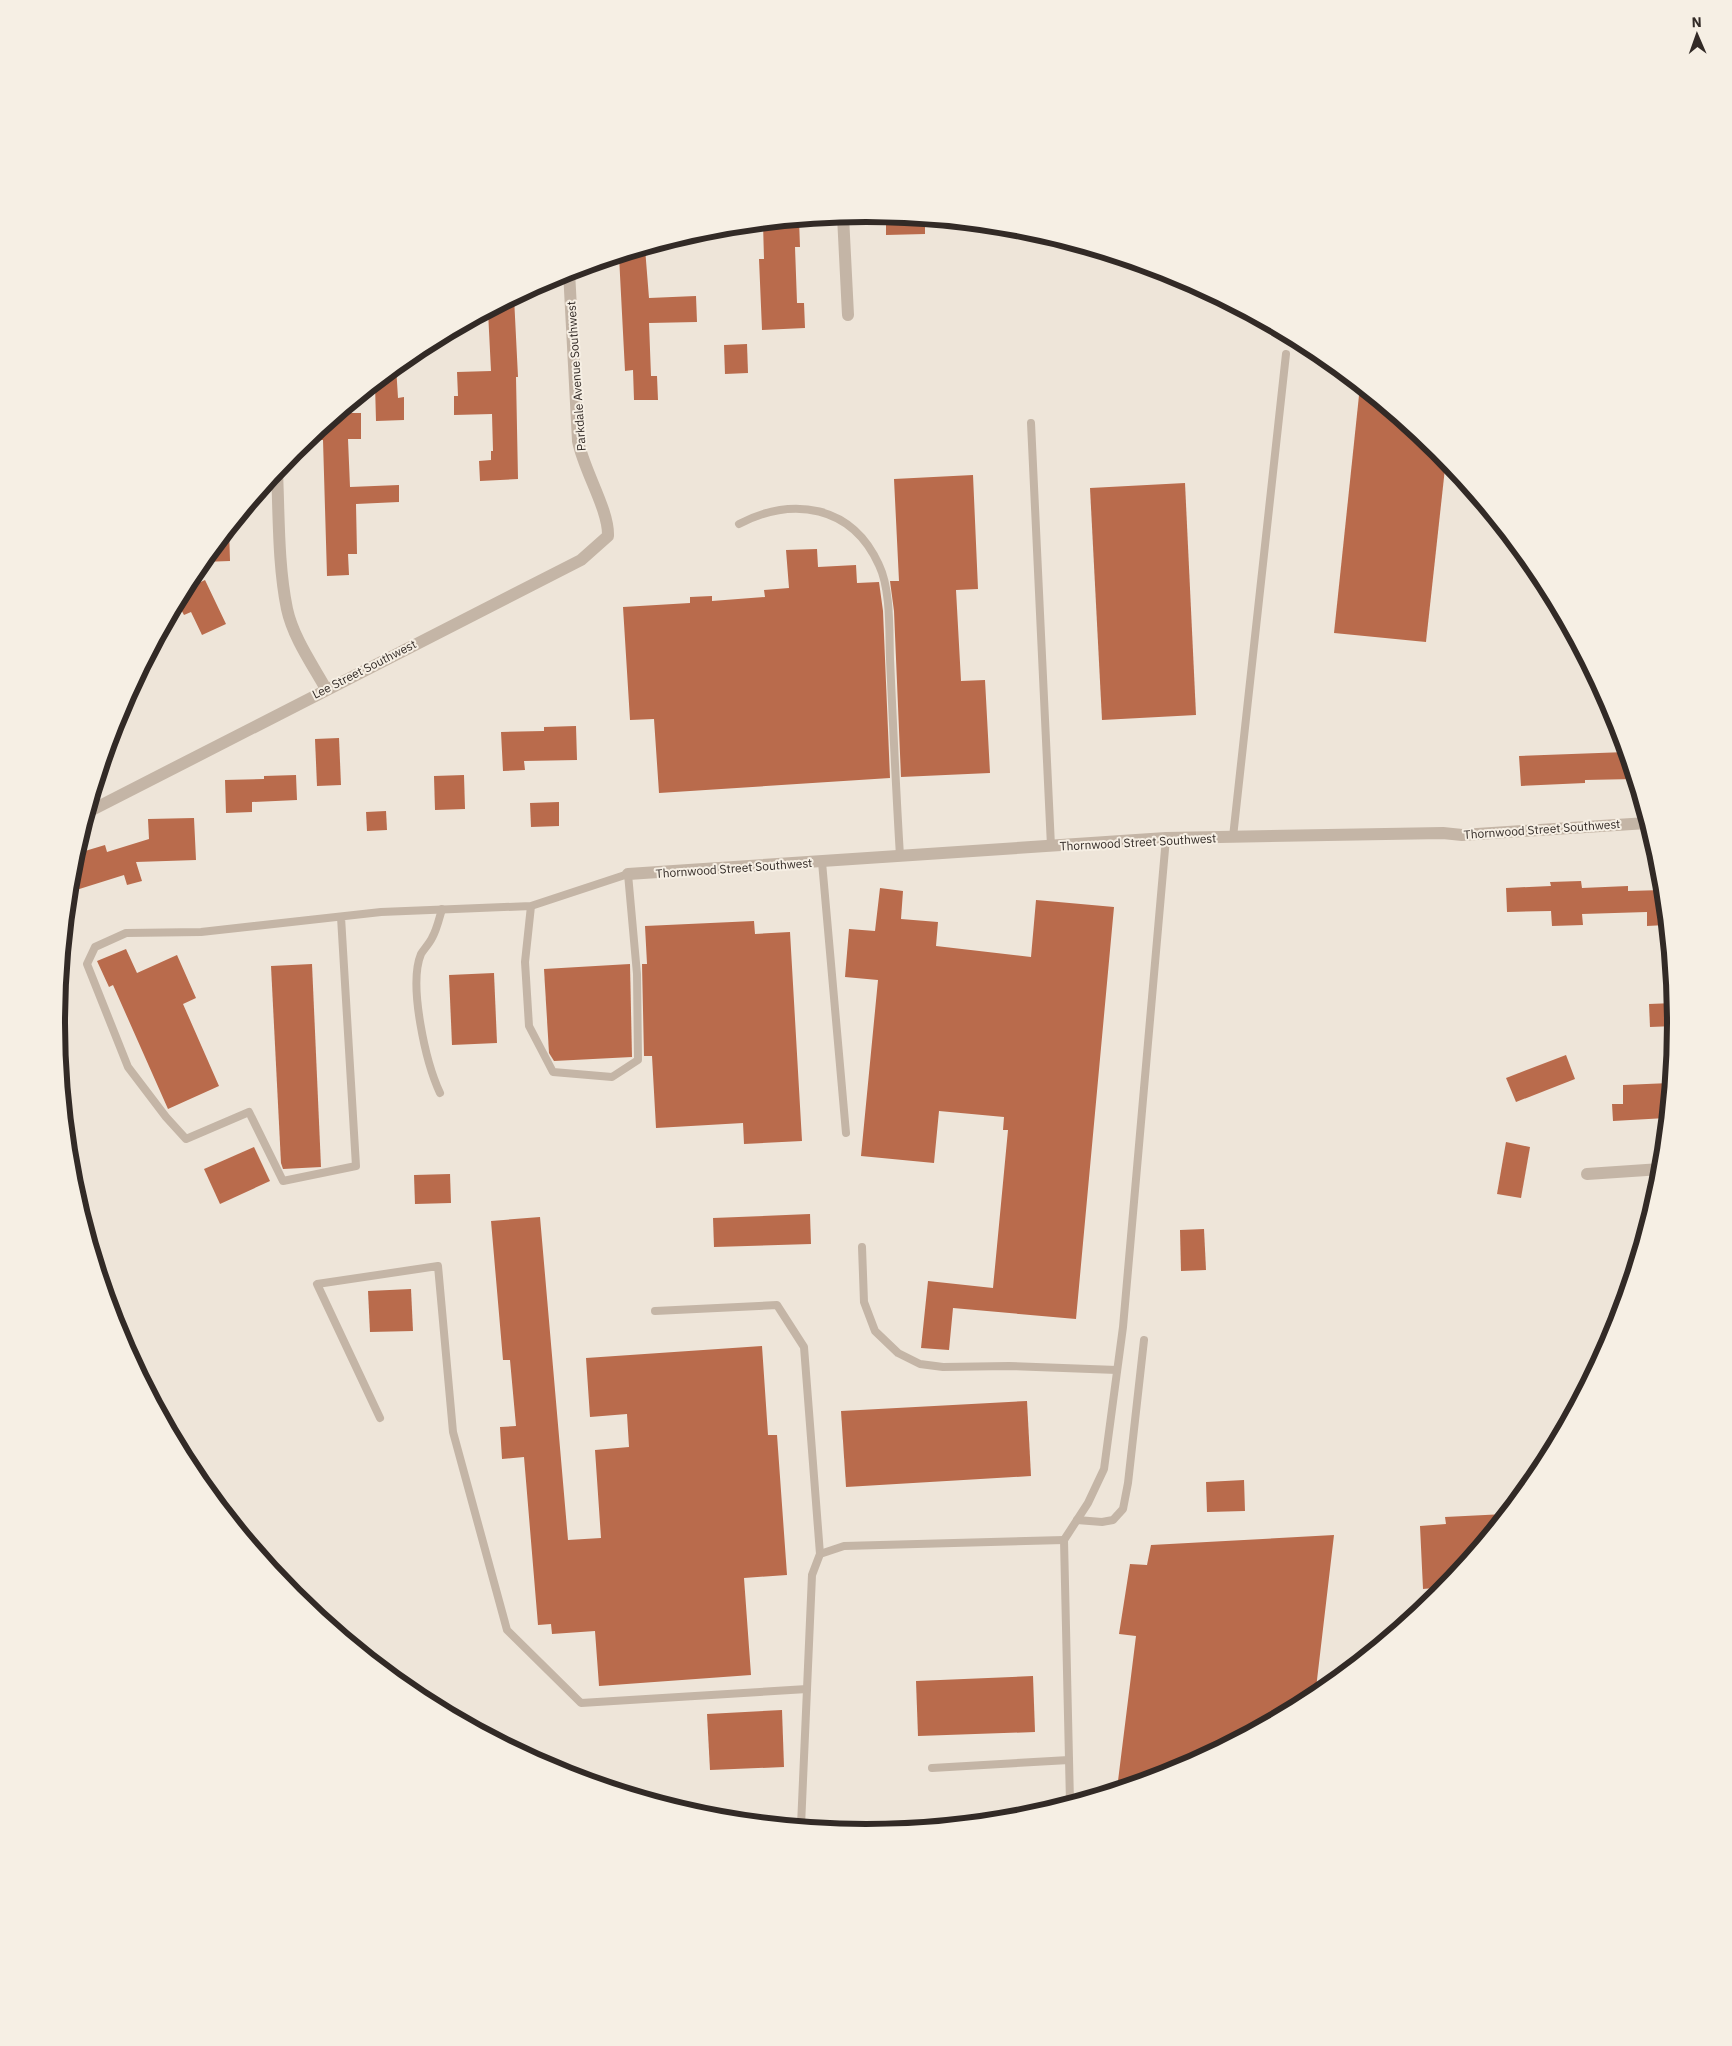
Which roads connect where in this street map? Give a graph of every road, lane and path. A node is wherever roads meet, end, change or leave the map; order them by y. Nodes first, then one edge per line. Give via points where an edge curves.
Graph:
1 (843, 223) edge
2 (569, 279) edge
3 (848, 315) dead end
4 (1286, 354) dead end
5 (1031, 423) dead end
6 (278, 481) edge
7 (738, 524) dead end
8 (608, 536) joint
9 (326, 689) junction
10 (94, 808) edge
11 (1642, 823) edge
12 (1233, 837) junction
13 (1166, 838) junction
14 (1051, 846) junction
15 (900, 856) junction
16 (822, 862) junction
17 (628, 874) junction
18 (531, 906) junction
19 (442, 909) junction
20 (341, 917) junction
21 (440, 1093) dead end
22 (846, 1133) dead end
23 (1653, 1170) edge
24 (1587, 1174) dead end
25 (862, 1247) dead end
26 (654, 1311) dead end
27 (1144, 1340) dead end
28 (1117, 1370) junction
29 (380, 1418) dead end
30 (1077, 1520) junction
31 (1064, 1540) junction
32 (820, 1554) junction
33 (807, 1689) junction
34 (1069, 1760) junction
35 (932, 1768) dead end
36 (1070, 1798) edge
37 (801, 1821) edge

1 - 3 street
2 - 8 street, Parkdale Avenue Southwest via 578,441 608,525
4 - 12 lane
5 - 14 lane
6 - 9 street via 287,610 298,639
7 - 15 lane via 756,515 789,507 835,516 865,542 879,564 885,582 889,630
8 - 9 street, Lee Street Southwest via 581,560
9 - 10 street, Lee Street Southwest
11 - 12 street, Thornwood Street Southwest via 1462,835
12 - 13 street, Thornwood Street Southwest
13 - 14 street, Thornwood Street Southwest
13 - 28 lane
14 - 15 street, Thornwood Street Southwest
15 - 16 street, Thornwood Street Southwest
16 - 17 street, Thornwood Street Southwest
16 - 22 lane
17 - 18 lane
17 - 18 lane via 637,974 638,1060 612,1077 553,1072 529,1026 525,962
18 - 19 lane
19 - 20 lane
19 - 21 lane via 434,933 421,955 417,982 422,1035
20 - 20 lane via 201,932 126,933 94,947 86,964 128,1067 186,1139 249,1112 283,1181 356,1166
23 - 24 street
25 - 28 lane via 864,1302 875,1331 898,1353 920,1364 943,1368 1009,1366
26 - 32 lane via 777,1305 804,1347
27 - 30 lane via 1128,1483 1122,1509 1113,1520
28 - 30 lane via 1104,1469
29 - 33 lane via 317,1284 438,1266 453,1432 507,1630 581,1703
30 - 31 lane
31 - 32 lane via 844,1546
31 - 34 lane
32 - 33 lane via 812,1575
33 - 37 lane
34 - 35 lane
34 - 36 lane

